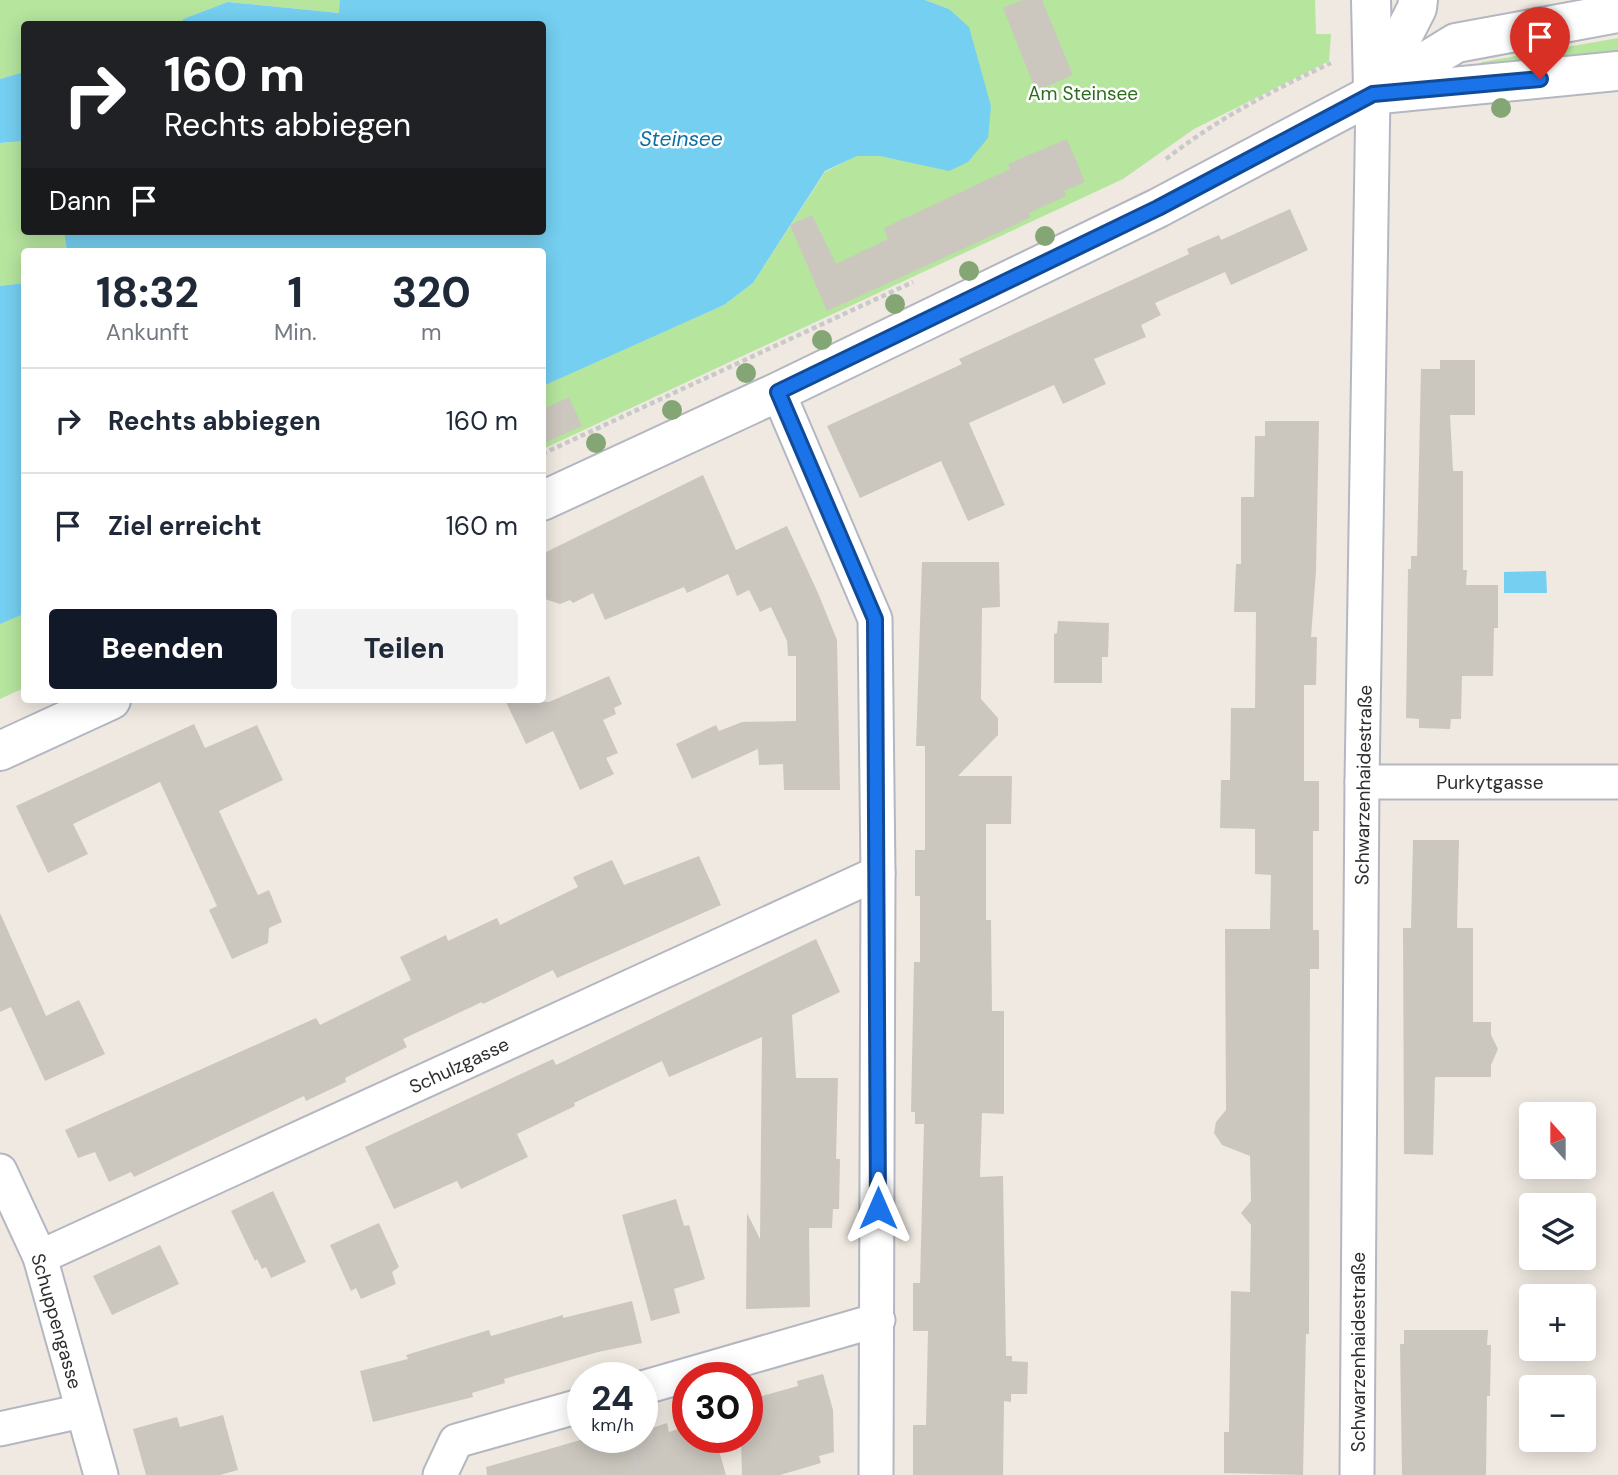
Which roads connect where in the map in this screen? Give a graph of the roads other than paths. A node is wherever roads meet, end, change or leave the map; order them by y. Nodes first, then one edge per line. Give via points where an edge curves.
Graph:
1 (1371, 0) edge
2 (1418, 0) edge
3 (1618, 13) edge
4 (1618, 71) edge
5 (1373, 94) junction
6 (778, 392) junction
7 (546, 499) edge
8 (104, 703) edge
9 (0, 751) edge
10 (1362, 782) junction
11 (1618, 782) edge
12 (878, 873) junction
13 (0, 1171) edge
14 (40, 1257) junction
15 (878, 1320) junction
16 (658, 1383) edge
17 (567, 1410) edge
18 (82, 1411) junction
19 (0, 1429) edge
20 (101, 1475) edge
21 (440, 1475) edge
22 (876, 1475) edge
23 (1357, 1475) edge

1 - 5 main road
2 - 5 main road
3 - 5 main road via 1455,43
4 - 5 main road
5 - 6 main road via 1158,208
5 - 10 street, Schwarzenhaidestraße
6 - 7 main road
6 - 12 street via 875,619
8 - 9 main road
10 - 11 street, Purkytgasse
10 - 23 street, Schwarzenhaidestraße
12 - 14 street, Schulzgasse
12 - 15 street
13 - 14 street, Schuppengasse
14 - 18 street, Schuppengasse
15 - 16 street
15 - 22 street
17 - 21 street via 456,1441
18 - 19 street
18 - 20 street, Schuppengasse

